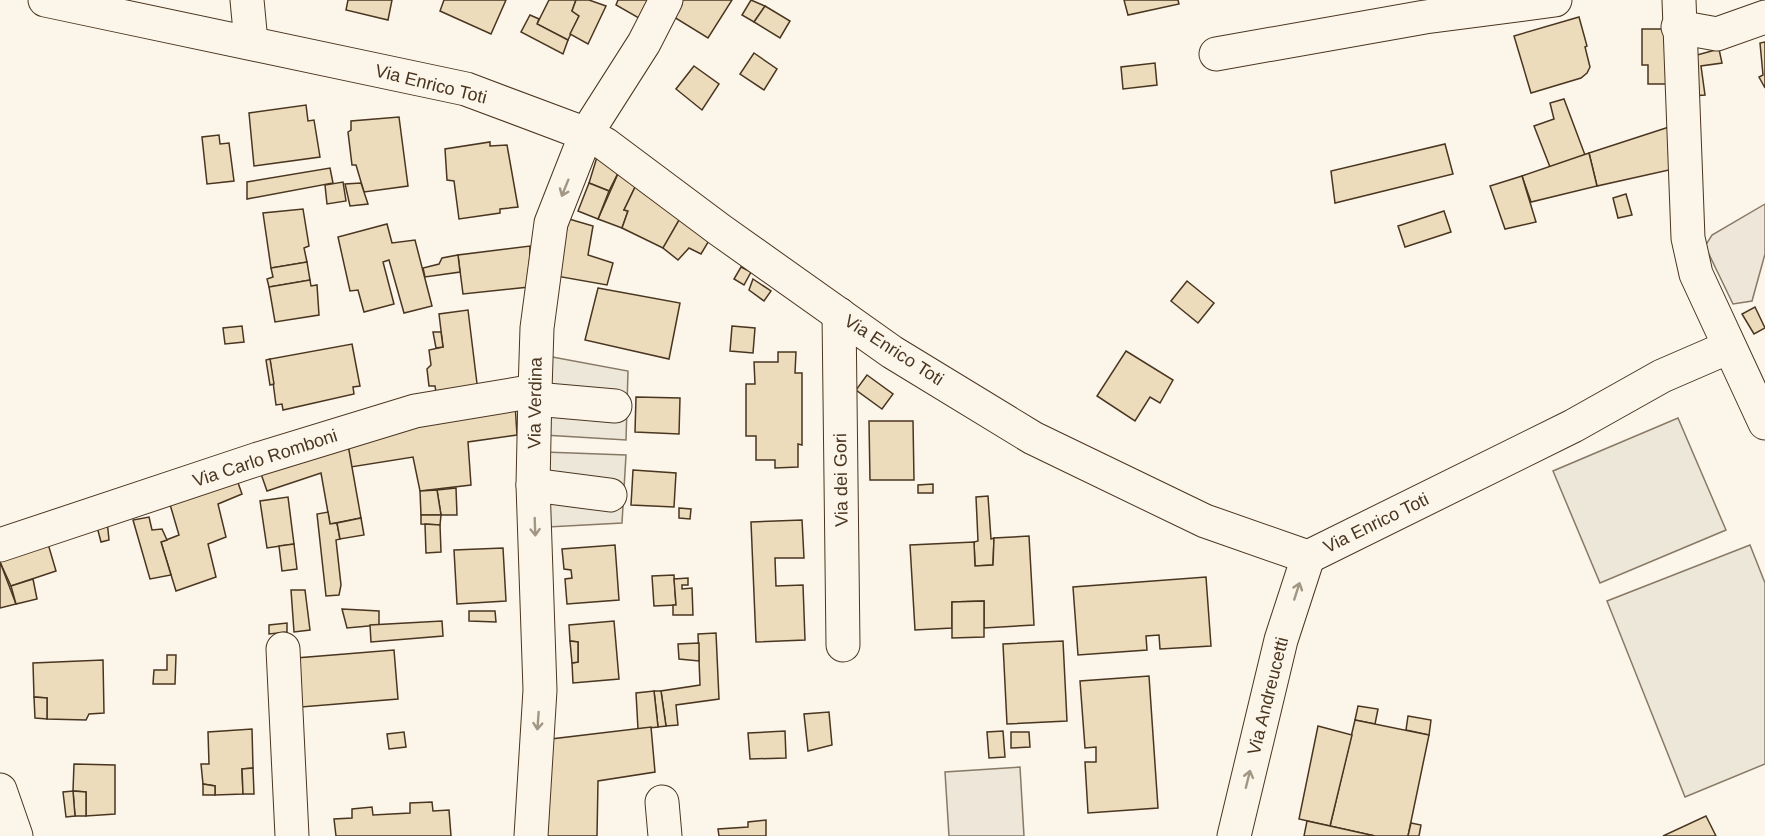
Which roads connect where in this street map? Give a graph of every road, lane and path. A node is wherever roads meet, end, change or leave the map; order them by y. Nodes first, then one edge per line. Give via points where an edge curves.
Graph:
1 (45, 0) edge
2 (247, 0) edge
3 (666, 0) edge
4 (1555, 0) edge
5 (1421, 9) edge
6 (1678, 14) edge
7 (1765, 17) edge
8 (251, 42) junction
9 (1216, 54) dead end
10 (586, 134) junction
11 (839, 314) junction
12 (1729, 346) junction
13 (535, 395) junction
14 (615, 406) dead end
15 (1765, 423) edge
16 (534, 485) junction
17 (610, 495) dead end
18 (0, 545) edge
19 (1308, 557) junction
20 (843, 645) dead end
21 (283, 649) dead end
22 (0, 790) edge
23 (662, 802) dead end
24 (16, 836) edge
25 (292, 836) edge
26 (531, 836) edge
27 (665, 836) edge
28 (1234, 836) edge

1 - 8 street, Via Enrico Toti
2 - 8 street
3 - 10 street, Via Verdina via 644,43
4 - 5 street
5 - 9 street
6 - 7 street via 1717,34
6 - 12 street via 1688,238 1696,274
8 - 10 street, Via Enrico Toti via 466,89
10 - 11 street, Via Enrico Toti
10 -> 13 street, Via Verdina via 551,223 537,328
11 - 19 street, Via Enrico Toti via 892,352 1033,438 1205,521
11 - 20 street, Via dei Gori
12 - 15 street
12 - 19 street, Via Enrico Toti via 1662,376 1573,426
13 - 14 street, Via Carlo Romboni
13 - 16 street, Via Verdina
13 - 18 street, Via Carlo Romboni via 415,411
16 - 17 street
16 -> 26 street, Via Verdina via 540,690
28 -> 19 street, Via Andreucetti via 1281,640
21 - 25 street
22 - 24 street
23 - 27 street

